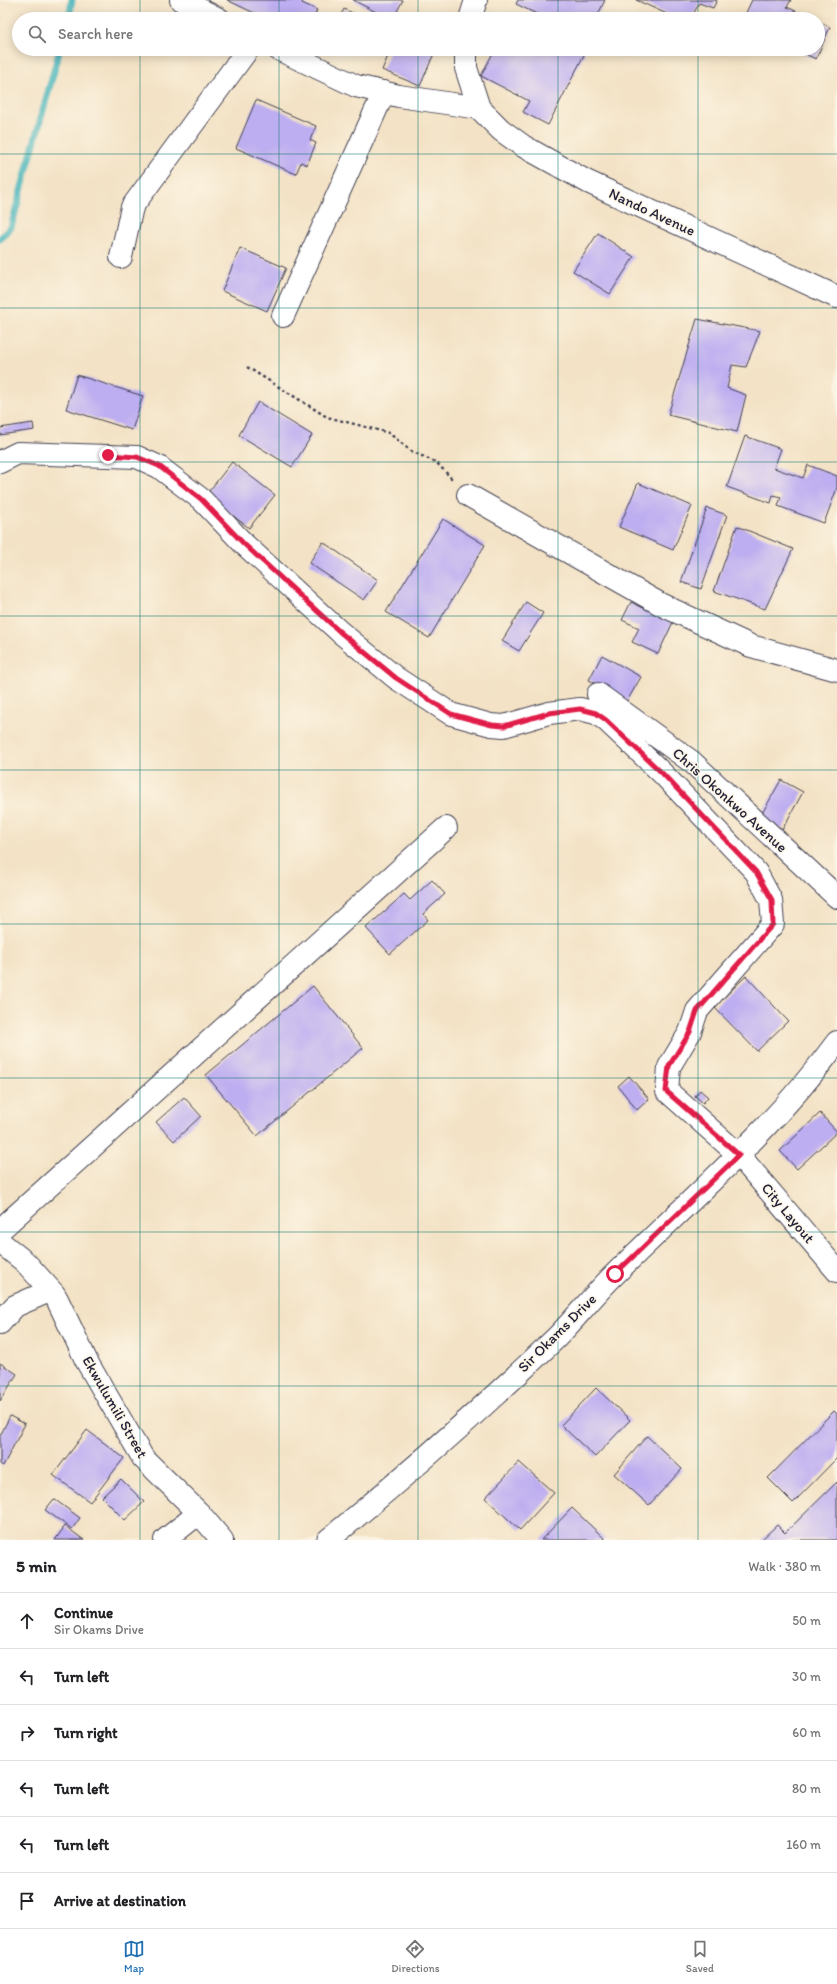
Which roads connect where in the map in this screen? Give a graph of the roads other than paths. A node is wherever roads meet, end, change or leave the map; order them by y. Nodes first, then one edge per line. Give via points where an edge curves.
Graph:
1 (181, 0) edge
2 (476, 0) edge
3 (205, 12) edge
4 (472, 12) edge
5 (243, 56) edge
6 (293, 56) edge
7 (466, 56) edge
8 (384, 92) junction
9 (479, 108) junction
10 (121, 257) dead end
11 (837, 297) edge
12 (283, 316) dead end
13 (0, 462) edge
14 (468, 495) road end
15 (837, 670) edge
16 (598, 694) dead end
17 (446, 828) dead end
18 (837, 897) edge
19 (837, 1042) edge
20 (739, 1155) junction
21 (0, 1230) edge
22 (0, 1242) edge
23 (837, 1271) edge
24 (54, 1294) junction
25 (0, 1323) edge
26 (199, 1513) junction
27 (165, 1540) edge
28 (222, 1540) edge
29 (328, 1540) edge

1 - 3 street
2 - 4 street
5 - 10 street via 132,207
6 - 8 street via 356,86
7 - 9 street via 466,68
8 - 9 street
8 - 12 street
9 - 11 street, Nando Avenue via 501,130 523,146 588,182
13 - 20 street, City Layout via 18,453 137,457 159,466 201,499 244,544 340,632 396,678 451,714 504,726 549,713 580,709 596,713 606,720 662,773 756,872 772,900 773,924 697,1011 690,1032 669,1066 666,1091
14 - 15 street via 662,605 750,646
16 - 18 street, Chris Okonkwo Avenue via 692,762
17 - 21 street
19 - 20 street, Sir Okams Drive via 819,1066
20 - 23 street, City Layout
20 - 29 street, Sir Okams Drive via 615,1274 552,1342 403,1479
22 - 24 street, Ekwulumili Street via 25,1262
24 - 25 street via 47,1292 15,1306
24 - 26 street, Ekwulumili Street via 87,1362 143,1458
26 - 27 street
26 - 28 street, Ekwulumili Street

